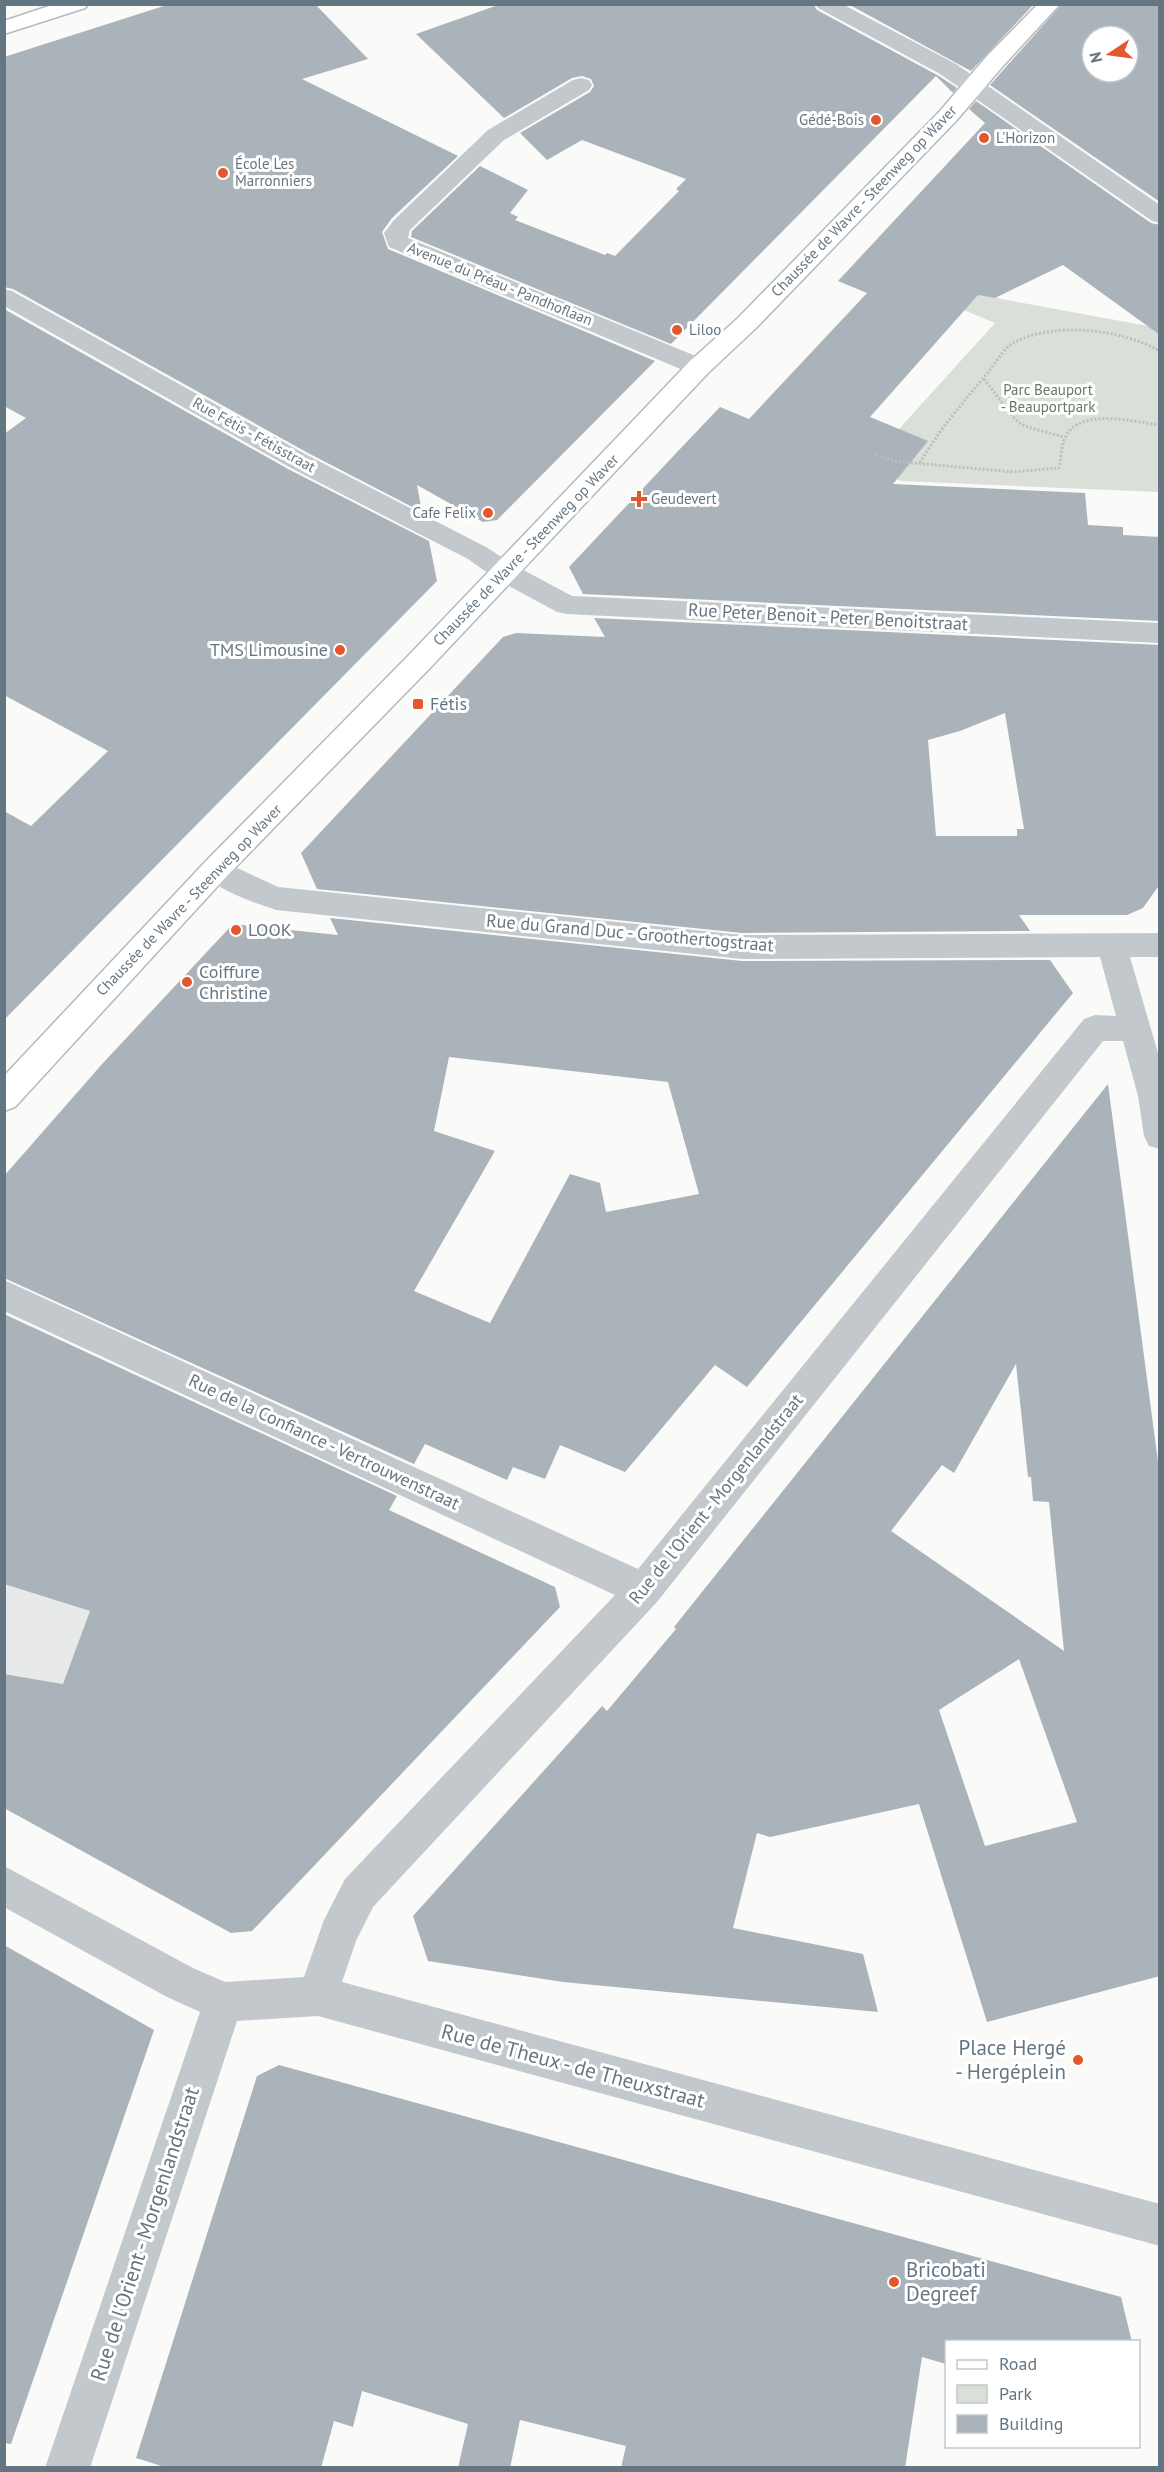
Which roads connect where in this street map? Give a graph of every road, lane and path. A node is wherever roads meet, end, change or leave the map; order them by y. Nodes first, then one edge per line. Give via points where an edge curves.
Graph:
1 (78, 4) edge
2 (825, 4) edge
3 (1050, 4) edge
4 (4, 28) edge
5 (581, 85) dead end
6 (973, 86) junction
7 (1160, 216) edge
8 (4, 296) edge
9 (1160, 351) edge
10 (699, 367) junction
11 (984, 379) junction
12 (1160, 425) edge
13 (1064, 437) junction
14 (876, 455) dead end
15 (920, 463) junction
16 (505, 573) junction
17 (1160, 633) edge
18 (216, 869) junction
19 (1160, 945) edge
20 (1112, 946) junction
21 (1135, 1029) junction
22 (4, 1098) edge
23 (1160, 1136) edge
24 (4, 1295) edge
25 (644, 1590) junction
26 (4, 1885) edge
27 (318, 1996) junction
28 (224, 2002) junction
29 (1160, 2225) edge
30 (67, 2468) edge

1 - 4 street
2 - 6 street
3 - 6 street, Chaussée de Wavre - Steenweg op Waver
5 - 10 street, Avenue du Préau - Pandhoflaan via 496,135 402,225 396,233 397,242
6 - 7 street
6 - 10 street, Chaussée de Wavre - Steenweg op Waver via 747,323
8 - 16 street, Rue Fétis - Fétisstraat via 298,461 477,553
9 - 11 path via 1116,335 1065,331 1011,344
10 - 16 street, Chaussée de Wavre - Steenweg op Waver
11 - 13 path via 1024,426
11 - 15 path via 935,437
12 - 13 path via 1109,418 1085,421
13 - 15 path via 1059,468 1013,472
14 - 15 path
16 - 17 street, Rue Peter Benoit - Peter Benoitstraat via 567,605
16 - 18 street, Chaussée de Wavre - Steenweg op Waver
18 - 20 street, Rue du Grand Duc - Groothertogstraat via 276,898 742,947
18 - 22 street, Chaussée de Wavre - Steenweg op Waver
19 - 20 street, Rue du Grand Duc - Groothertogstraat
20 - 21 street
21 - 23 street via 1154,1096
21 - 25 street, Rue de l'Orient - Morgenlandstraat via 1095,1028
24 - 25 street, Rue de la Confiance - Vertrouwenstraat
25 - 27 street, Rue de l'Orient - Morgenlandstraat via 359,1893 338,1934
26 - 28 street, Rue de Theux - de Theuxstraat via 179,1982
27 - 28 street, Rue de Theux - de Theuxstraat
27 - 29 street, Rue de Theux - de Theuxstraat
28 - 30 street, Rue de l'Orient - Morgenlandstraat

